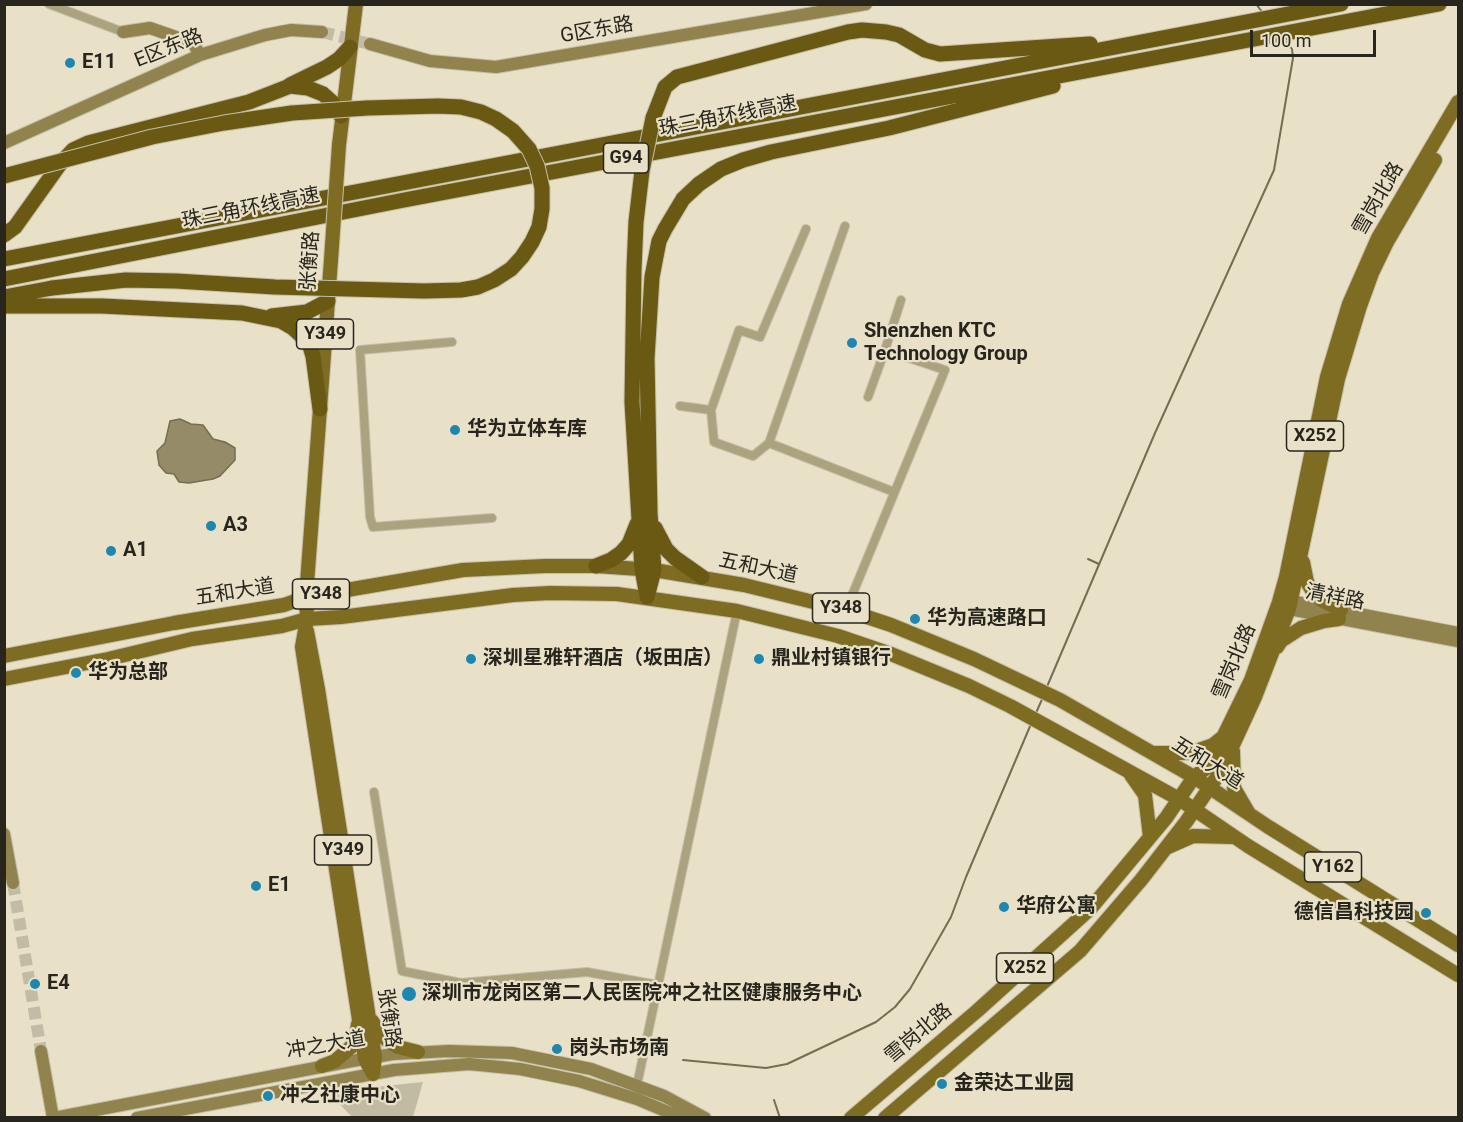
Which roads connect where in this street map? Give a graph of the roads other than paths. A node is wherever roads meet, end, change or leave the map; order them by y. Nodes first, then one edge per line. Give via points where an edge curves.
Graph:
1 (49, 4) edge
2 (356, 4) edge
3 (866, 4) edge
4 (1341, 4) edge
5 (1439, 4) edge
6 (123, 32) joint
7 (322, 32) tunnel mouth
8 (1163, 39) junction
9 (370, 44) tunnel mouth
10 (350, 47) junction
11 (200, 55) junction
12 (1166, 55) junction
13 (290, 86) junction
14 (1458, 102) edge
15 (342, 116) junction
16 (1458, 119) edge
17 (4, 143) edge
18 (4, 176) edge
19 (845, 226) dead end
20 (806, 229) dead end
21 (4, 235) edge
22 (4, 259) edge
23 (4, 279) edge
24 (4, 297) edge
25 (901, 300) dead end
26 (328, 301) junction
27 (4, 306) edge
28 (266, 316) junction
29 (452, 342) dead end
30 (885, 350) junction
31 (640, 378) junction
32 (868, 397) dead end
33 (680, 406) dead end
34 (320, 409) junction
35 (711, 410) junction
36 (769, 443) junction
37 (894, 492) junction
38 (645, 512) junction
39 (492, 518) dead end
40 (1302, 553) junction
41 (596, 566) junction
42 (648, 569) junction
43 (702, 577) junction
44 (306, 597) junction
45 (646, 597) junction
46 (1286, 604) junction
47 (737, 610) junction
48 (846, 610) junction
49 (1340, 615) junction
50 (306, 624) junction
51 (1458, 633) edge
52 (1458, 641) edge
53 (1274, 651) junction
54 (4, 656) edge
55 (19, 676) junction
56 (4, 678) edge
57 (4, 686) edge
58 (1229, 740) junction
59 (1152, 753) junction
60 (1128, 771) junction
61 (1194, 777) junction
62 (1210, 788) junction
63 (374, 792) dead end
64 (1179, 799) junction
65 (1195, 810) junction
66 (1249, 814) junction
67 (4, 834) edge
68 (1150, 837) junction
69 (1235, 837) junction
70 (1165, 849) junction
71 (13, 883) tunnel mouth
72 (1458, 945) edge
73 (1458, 975) edge
74 (658, 985) junction
75 (363, 1012) junction
76 (41, 1051) tunnel mouth
77 (418, 1052) junction
78 (370, 1058) junction
79 (322, 1066) junction
80 (372, 1074) junction
81 (638, 1085) junction
82 (53, 1118) edge
83 (137, 1118) edge
84 (682, 1118) edge
85 (705, 1118) edge
86 (851, 1118) edge
87 (885, 1118) edge

1 - 6 street
2 - 10 main road, 张衡路
3 - 9 street, G区东路 via 496,67 430,61
4 - 8 highway, 珠三角环线高速 / G94
5 - 12 highway, 珠三角环线高速 / G94
6 - 11 street via 150,28 193,43
7 - 11 street, E区东路 via 291,30
8 - 22 highway, 珠三角环线高速 / G94
8 - 31 highway, bridge via 940,54 899,35 862,30 677,77 665,87 653,118 642,171 636,222
10 - 13 highway via 327,67
10 - 15 main road, 张衡路
11 - 17 street, E区东路
12 - 23 highway, 珠三角环线高速 / G94
12 - 31 highway via 956,112 771,152 721,169 683,199 659,241
13 - 15 highway via 323,94
13 - 21 highway via 249,102 88,142 60,164 15,227
14 - 46 main road, 雪岗北路 / X252 via 1378,238 1349,304 1327,377 1286,577
15 - 26 main road, 张衡路 / Y349, bridge
16 - 40 main road, 雪岗北路 / X252 via 1387,242 1360,306 1335,390
18 - 24 highway, bridge via 152,137 224,123 292,113 438,106 481,112 513,131 529,149 542,188 542,209 532,242 511,269 478,287 424,291 126,280
19 - 36 street
20 - 35 street via 760,337 739,330
25 - 30 street
26 - 28 highway via 307,312
26 - 34 main road, 张衡路 / Y349
27 - 28 highway via 102,306
28 - 34 highway via 294,328 309,343
29 - 39 street via 360,350 370,517 373,527
30 - 32 street
30 - 37 street via 945,370
31 - 38 highway
33 - 35 street
34 - 44 main road, 张衡路 / Y349
35 - 36 street via 714,442 753,456
36 - 37 street
37 - 48 street
38 - 41 highway via 621,553
38 - 42 highway
38 - 43 highway via 666,549
40 - 46 main road, 雪岗北路 / X252
40 - 49 main road via 1303,569 1313,592
41 - 42 main road, 五和大道 / Y348
41 - 44 main road, 五和大道 / Y348 via 463,570
42 - 43 main road, 五和大道 / Y348
42 - 45 highway
43 - 48 main road, 五和大道 / Y348
44 - 50 main road, 张衡路 / Y349
44 - 54 main road, 五和大道 / Y348 via 284,605
45 - 47 main road, 五和大道 / Y348
45 - 50 main road, 五和大道 / Y348 via 532,594
46 - 49 street, 清祥路
46 - 53 main road, 雪岗北路 / X252
46 - 58 main road, 雪岗北路 / X252
47 - 60 main road, 五和大道 / Y348 via 838,636 969,686
47 - 74 street
48 - 59 main road, 五和大道 / Y348 via 932,640 1018,679
49 - 51 street, 清祥路
49 - 52 street, 清祥路
49 - 53 main road via 1301,628 1281,641
50 - 55 main road, 五和大道 / Y348 via 192,639
50 - 75 main road, 张衡路 / Y349
53 - 58 main road, 雪岗北路 / X252
55 - 56 main road, 五和大道 / Y348
55 - 57 main road
58 - 59 main road via 1191,753
58 - 61 main road, 雪岗北路 / X252 via 1209,766
58 - 62 main road, 雪岗北路 / X252
58 - 66 main road via 1234,789
59 - 61 main road, 五和大道 / Y348
60 - 64 main road, 五和大道 / Y348
60 - 68 main road via 1145,795
61 - 62 main road, 五和大道 / Y348
61 - 64 main road, 雪岗北路 / X252
62 - 65 main road, 雪岗北路 / X252
62 - 66 main road, 五和大道 / Y162
63 - 74 street via 402,971 461,982 587,972
64 - 65 main road, 五和大道 / Y162
64 - 68 main road, 雪岗北路 / X252
65 - 69 main road, 五和大道 / Y162
65 - 70 main road, 雪岗北路 / X252
66 - 72 main road, 五和大道 / Y162
67 - 71 street
68 - 86 main road, 雪岗北路 / X252 via 1091,908
69 - 70 main road via 1193,836
69 - 73 main road, 五和大道 / Y162
70 - 87 main road, 雪岗北路 / X252 via 1080,951
74 - 81 street
75 - 77 main road via 389,1042
75 - 78 main road, 张衡路 / Y349
75 - 79 main road via 351,1047
76 - 82 street
77 - 78 street, 冲之大道
77 - 81 street, 冲之大道 via 481,1051 537,1057
78 - 79 street, 冲之大道
78 - 80 main road, 张衡路 / Y349
79 - 82 street, 冲之大道
80 - 83 street, 冲之大道
80 - 84 street, 冲之大道 via 452,1065 520,1069 608,1089
81 - 85 street, 冲之大道

